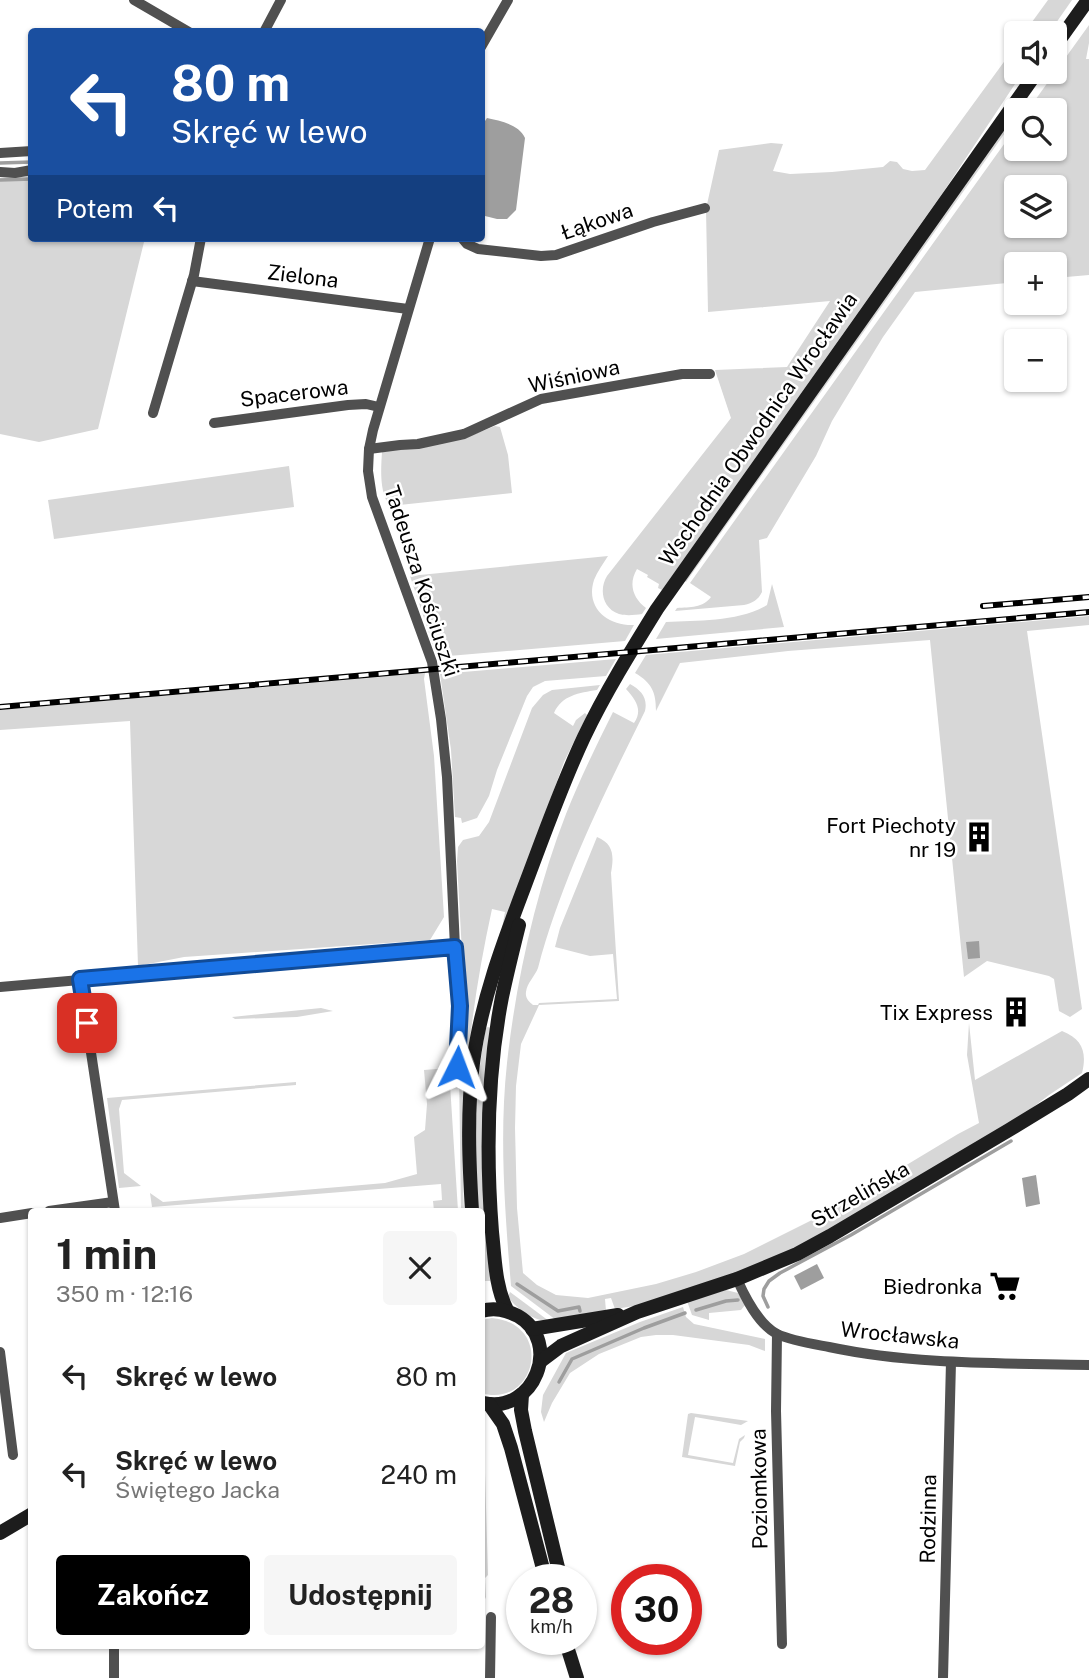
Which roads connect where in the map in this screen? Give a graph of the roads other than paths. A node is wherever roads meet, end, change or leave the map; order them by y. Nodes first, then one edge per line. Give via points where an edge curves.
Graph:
1 (134, 0) edge
2 (281, 0) edge
3 (508, 0) edge
4 (1088, 0) edge
5 (182, 28) edge
6 (266, 28) edge
7 (1067, 29) edge
8 (485, 40) edge
9 (1029, 84) edge
10 (28, 151) edge
11 (0, 153) edge
12 (28, 171) edge
13 (0, 172) edge
14 (705, 208) dead end
15 (200, 242) edge
16 (429, 242) edge
17 (465, 242) edge
18 (192, 281) junction
19 (408, 309) junction
20 (710, 373) dead end
21 (379, 407) junction
22 (153, 413) dead end
23 (214, 423) dead end
24 (369, 449) junction
25 (546, 829) junction
26 (455, 947) junction
27 (80, 979) junction
28 (0, 987) edge
29 (457, 1067) dead end
30 (1089, 1079) edge
31 (114, 1207) edge
32 (471, 1208) edge
33 (28, 1214) edge
34 (0, 1218) edge
35 (737, 1279) junction
36 (485, 1310) edge
37 (507, 1310) junction
38 (637, 1312) junction
39 (532, 1329) junction
40 (777, 1334) junction
41 (0, 1352) edge
42 (541, 1361) junction
43 (951, 1362) junction
44 (1089, 1365) edge
45 (522, 1394) junction
46 (485, 1403) edge
47 (13, 1455) dead end
48 (28, 1516) edge
49 (0, 1533) edge
50 (542, 1564) edge
51 (557, 1564) edge
52 (491, 1617) dead end
53 (782, 1644) dead end
54 (114, 1649) edge
55 (571, 1655) edge
56 (576, 1655) edge
57 (114, 1678) edge
58 (490, 1678) edge
59 (579, 1678) edge
60 (943, 1678) edge

1 - 5 street
2 - 6 street
3 - 8 street
4 - 7 main road
9 - 25 main road, Wschodnia Obwodnica Wrocławia via 657,609 608,690
10 - 11 street
12 - 13 street
14 - 17 street, Łąkowa via 556,255 478,248
15 - 18 street
16 - 19 street, Tadeusza Kościuszki
18 - 19 street, Zielona
18 - 22 street
19 - 21 street, Tadeusza Kościuszki
20 - 24 street, Wiśniowa via 541,399 464,433
21 - 23 street, Spacerowa via 348,405
21 - 24 street, Tadeusza Kościuszki
24 - 26 street, Tadeusza Kościuszki via 372,497 432,662 447,777
25 - 32 main road, Wschodnia Obwodnica Wrocławia via 478,1031 470,1102
25 - 37 main road, Wschodnia Obwodnica Wrocławia via 507,976 494,1062 489,1136 491,1219 497,1285
26 - 27 street
26 - 29 street, Tadeusza Kościuszki via 460,1006
27 - 28 street
27 - 31 street
30 - 35 main road, Strzelińska via 830,1236
33 - 34 street
35 - 38 main road, Strzelińska
35 - 40 street via 760,1318
36 - 37 main road
37 - 39 main road
38 - 39 main road, Strzelińska
38 - 42 main road, Strzelińska via 561,1346
39 - 42 main road
40 - 43 street, Wrocławska via 897,1359
40 - 53 street, Poziomkowa
41 - 47 street
42 - 45 main road
43 - 44 street, Wrocławska
43 - 60 street, Rodzinna
45 - 46 main road
45 - 51 main road via 524,1431
46 - 50 main road via 503,1424
48 - 49 main road
52 - 58 street
54 - 57 street
55 - 59 main road
56 - 59 main road

